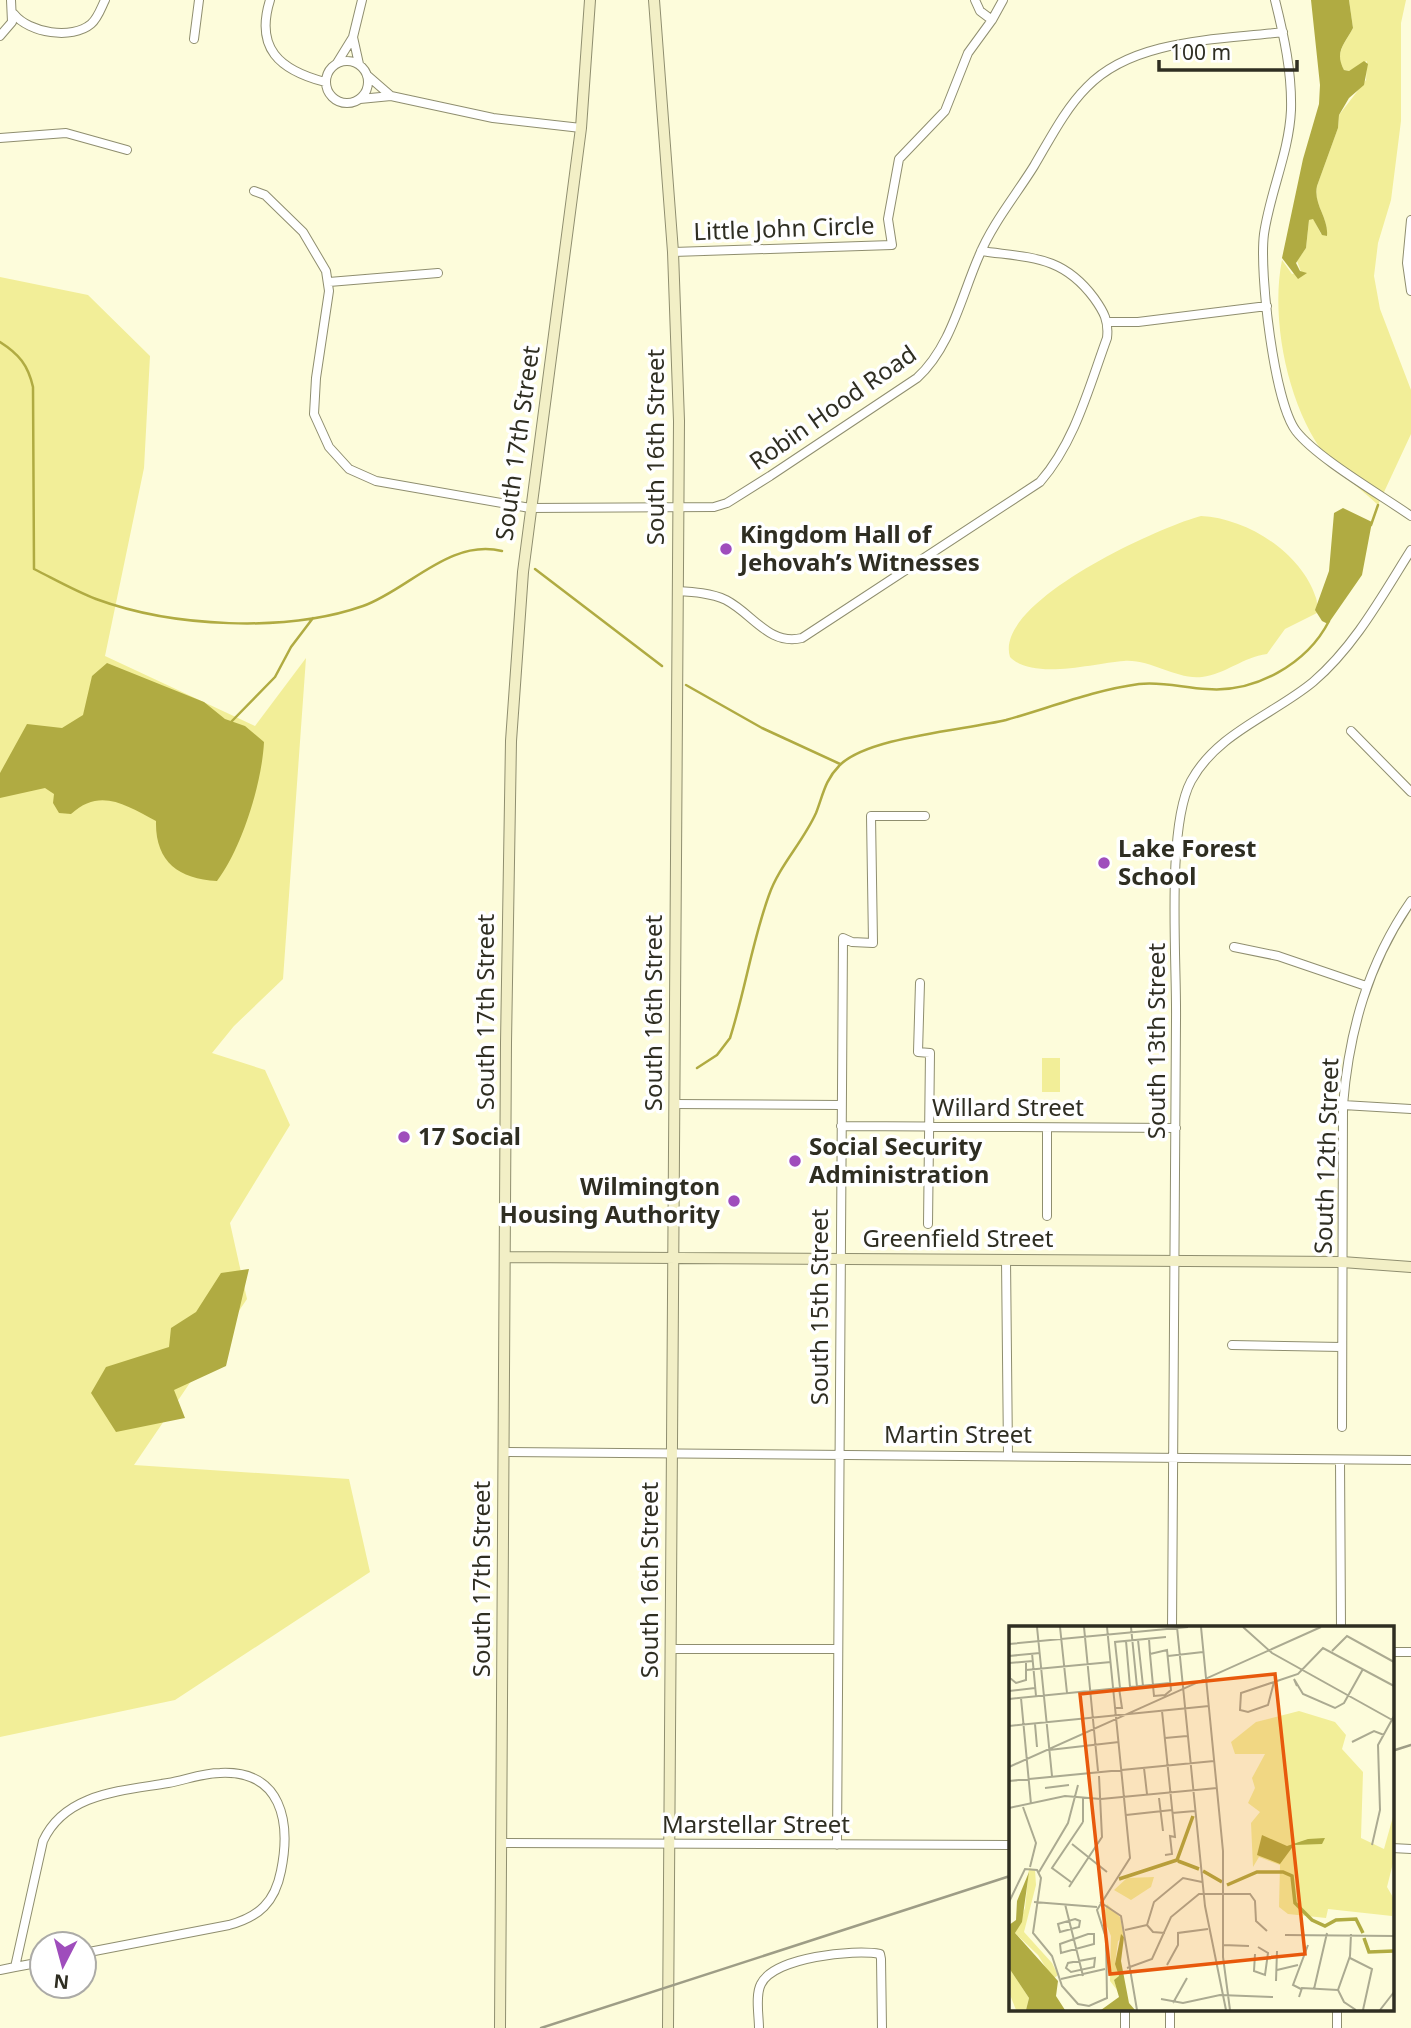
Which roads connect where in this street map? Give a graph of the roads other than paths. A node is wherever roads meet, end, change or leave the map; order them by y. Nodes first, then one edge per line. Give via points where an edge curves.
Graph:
1 (11, 0) edge
2 (105, 0) edge
3 (199, 0) edge
4 (270, 0) edge
5 (362, 0) edge
6 (590, 0) edge
7 (654, 0) edge
8 (975, 0) edge
9 (1003, 0) edge
10 (1275, 0) edge
11 (14, 14) junction
12 (992, 20) junction
13 (1283, 32) junction
14 (0, 36) edge
15 (352, 37) junction
16 (194, 39) dead end
17 (337, 63) junction
18 (359, 64) junction
19 (368, 76) junction
20 (325, 82) junction
21 (391, 96) junction
22 (360, 99) junction
23 (581, 128) junction
24 (0, 138) edge
25 (127, 150) dead end
26 (254, 191) dead end
27 (1411, 220) edge
28 (981, 251) junction
29 (673, 252) junction
30 (438, 273) dead end
31 (329, 282) junction
32 (1411, 291) edge
33 (1267, 306) junction
34 (1108, 322) junction
35 (530, 508) junction
36 (678, 508) junction
37 (1411, 516) edge
38 (1411, 550) edge
39 (677, 592) junction
40 (1350, 730) dead end
41 (1411, 792) edge
42 (925, 816) dead end
43 (1411, 901) edge
44 (1234, 947) dead end
45 (920, 983) dead end
46 (1366, 986) junction
47 (674, 1104) junction
48 (841, 1105) junction
49 (1343, 1105) junction
50 (1411, 1109) edge
51 (841, 1126) junction
52 (928, 1126) junction
53 (1047, 1128) junction
54 (1176, 1128) junction
55 (1047, 1216) dead end
56 (928, 1224) dead end
57 (506, 1257) junction
58 (673, 1257) junction
59 (838, 1259) junction
60 (1006, 1259) junction
61 (1175, 1262) junction
62 (1342, 1262) junction
63 (1411, 1267) edge
64 (1232, 1345) dead end
65 (1342, 1347) junction
66 (1342, 1427) dead end
67 (504, 1452) junction
68 (672, 1454) junction
69 (839, 1454) junction
70 (1008, 1454) junction
71 (1173, 1456) junction
72 (1340, 1460) junction
73 (1411, 1460) edge
74 (1172, 1626) edge
75 (1341, 1626) edge
76 (671, 1649) junction
77 (836, 1649) junction
78 (501, 1843) junction
79 (669, 1844) junction
80 (837, 1845) junction
81 (1009, 1845) edge
82 (98, 1951) edge
83 (28, 1965) edge
84 (15, 1967) junction
85 (0, 1970) edge
86 (1125, 2010) edge
87 (1170, 2010) edge
88 (1337, 2010) edge
89 (500, 2028) edge
90 (668, 2028) edge
91 (759, 2028) edge
92 (882, 2028) edge
93 (1125, 2028) edge
94 (1170, 2028) edge
95 (1337, 2028) edge

1 - 11 street
2 - 11 street via 92,23 72,32 33,27
3 - 16 street
4 - 20 street via 263,28 269,48 292,68
5 - 15 street
6 - 23 main road, South 17th Street
7 - 29 main road, South 16th Street
8 - 12 street
9 - 12 street, Little John Circle
10 - 13 street
11 - 14 street
12 - 29 street, Little John Circle via 968,53 945,111 899,159 887,219 892,245
13 - 28 street, Robin Hood Road via 1161,49 1100,75 1066,114
13 - 33 street via 1291,112 1264,237
15 - 17 street
15 - 18 street
17 - 18 street
17 - 20 street
18 - 19 street
19 - 21 street
19 - 22 street via 368,88
20 - 22 street via 336,100
21 - 22 street
21 - 23 street via 493,118
23 - 35 main road, South 17th Street
24 - 25 street via 66,134
26 - 31 street via 265,195 303,232 319,254
27 - 32 street via 1407,263
28 - 34 street via 1047,260 1069,270
28 - 36 street, Robin Hood Road via 946,339 917,378 727,503
29 - 36 main road, South 16th Street
30 - 31 street
31 - 35 street, Robin Hood Road via 314,414 338,459 376,481
33 - 34 street
33 - 37 street via 1285,412 1295,429
34 - 39 street via 1107,338 1072,432 1040,482 818,630 783,640 724,599
35 - 36 street, Robin Hood Road
35 - 57 main road, South 17th Street via 519,608 510,786
36 - 39 main road, South 16th Street
38 - 54 street, South 13th Street via 1356,636 1332,664 1222,744 1189,785 1178,835
39 - 47 main road, South 16th Street
40 - 41 street
42 - 48 street, South 15th Street via 872,816 873,943 843,938
43 - 46 street, South 12th Street via 1385,942
44 - 46 street via 1278,956
45 - 52 street via 918,1052 930,1053
46 - 49 street, South 12th Street via 1351,1038
47 - 48 street
47 - 58 main road, South 16th Street
48 - 51 street, South 15th Street
49 - 50 street
49 - 62 street, South 12th Street
51 - 52 street, Willard Street
51 - 59 street, South 15th Street
52 - 53 street, Willard Street
52 - 56 street
53 - 54 street, Willard Street
53 - 55 street
54 - 61 street, South 13th Street
57 - 58 main road, Greenfield Street
57 - 67 main road, South 17th Street
58 - 59 main road, Greenfield Street
58 - 68 main road, South 16th Street
59 - 60 main road, Greenfield Street
59 - 69 street, South 15th Street
60 - 61 main road, Greenfield Street
60 - 70 street
61 - 62 main road, Greenfield Street
61 - 71 street, South 13th Street
62 - 63 main road, Greenfield Street
62 - 65 street, South 12th Street
64 - 65 street
65 - 66 street, South 12th Street
67 - 68 street, Martin Street
67 - 78 main road, South 17th Street
68 - 69 street, Martin Street
68 - 76 main road, South 16th Street
69 - 70 street, Martin Street
69 - 77 street, South 15th Street
70 - 71 street, Martin Street
71 - 72 street, Martin Street
71 - 74 street, South 13th Street
72 - 73 street, Martin Street
72 - 75 street
76 - 77 street
76 - 79 main road, South 16th Street
77 - 80 street, South 15th Street
78 - 79 street, Marstellar Street
78 - 89 main road, South 17th Street
79 - 80 street, Marstellar Street
79 - 90 main road, South 16th Street
80 - 81 street, Marstellar Street
82 - 84 street via 245,1921 265,1907 278,1884 285,1840 283,1815 270,1790 250,1777 220,1773 98,1796 74,1806 53,1823 43,1841
83 - 84 street
84 - 85 street
86 - 93 street
87 - 94 street
88 - 95 street
91 - 92 street via 759,1989 765,1978 803,1960 865,1953 880,1954

